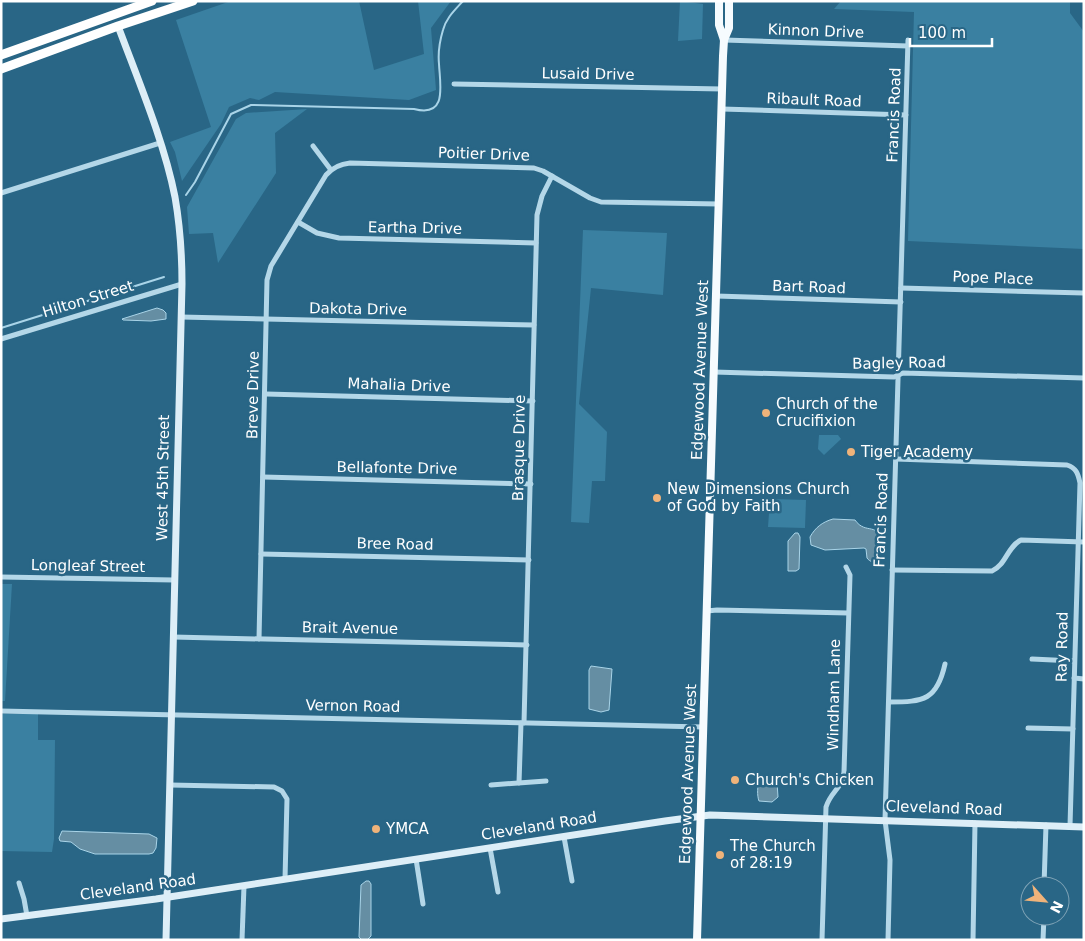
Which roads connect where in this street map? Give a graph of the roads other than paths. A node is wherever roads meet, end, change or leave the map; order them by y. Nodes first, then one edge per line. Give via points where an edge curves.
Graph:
1 (152, 1) edge
2 (194, 1) edge
3 (719, 1) edge
4 (729, 1) edge
5 (135, 8) junction
6 (93, 21) junction
7 (118, 26) junction
8 (724, 40) junction
9 (908, 43) joint
10 (1, 55) edge
11 (1, 69) edge
12 (454, 84) dead end
13 (722, 89) junction
14 (722, 109) junction
15 (906, 115) junction
16 (160, 144) junction
17 (313, 146) dead end
18 (331, 170) junction
19 (552, 176) junction
20 (1, 193) edge
21 (719, 204) junction
22 (298, 222) junction
23 (536, 243) junction
24 (182, 284) junction
25 (901, 288) junction
26 (1084, 293) edge
27 (716, 296) junction
28 (901, 302) junction
29 (181, 317) junction
30 (266, 320) junction
31 (534, 325) junction
32 (1, 339) edge
33 (714, 372) junction
34 (898, 375) junction
35 (1084, 378) edge
36 (266, 394) junction
37 (532, 401) junction
38 (896, 459) junction
39 (263, 477) junction
40 (530, 484) junction
41 (1081, 541) edge
42 (262, 554) junction
43 (529, 560) junction
44 (846, 567) dead end
45 (892, 570) junction
46 (1, 576) edge
47 (174, 580) junction
48 (707, 611) junction
49 (848, 613) junction
50 (173, 636) junction
51 (259, 639) junction
52 (527, 645) junction
53 (1032, 659) dead end
54 (1074, 661) junction
55 (946, 664) dead end
56 (1074, 678) junction
57 (1084, 679) edge
58 (889, 702) junction
59 (1, 711) edge
60 (171, 715) junction
61 (522, 723) junction
62 (703, 727) junction
63 (1028, 728) dead end
64 (1073, 729) junction
65 (546, 781) dead end
66 (519, 783) junction
67 (170, 785) junction
68 (491, 785) dead end
69 (701, 816) junction
70 (826, 819) junction
71 (885, 820) junction
72 (975, 823) junction
73 (1046, 825) junction
74 (1070, 826) junction
75 (1084, 827) edge
76 (564, 837) junction
77 (490, 848) junction
78 (416, 859) junction
79 (1044, 876) edge
80 (285, 879) junction
81 (572, 881) dead end
82 (19, 884) dead end
83 (244, 886) junction
84 (498, 892) dead end
85 (166, 897) junction
86 (422, 904) dead end
87 (27, 916) junction
88 (1, 919) edge
89 (1044, 926) edge
90 (166, 940) edge
91 (242, 940) edge
92 (697, 940) edge
93 (822, 940) edge
94 (888, 940) edge
95 (973, 940) edge
96 (1043, 940) edge

1 - 5 highway
2 - 7 highway
3 - 8 main road, Edgewood Avenue West via 718,25
4 - 8 main road, Edgewood Avenue West via 729,28
5 - 6 highway
5 - 7 highway
6 - 7 highway
6 - 10 highway
7 - 11 highway
7 - 16 street, West 45th Street
8 - 9 street, Kinnon Drive
8 - 13 main road, Edgewood Avenue West
9 - 15 street, Francis Road
12 - 13 street, Lusaid Drive
13 - 14 main road, Edgewood Avenue West
14 - 15 street, Ribault Road
14 - 21 main road, Edgewood Avenue West
15 - 25 street, Francis Road
16 - 20 street
16 - 24 street, West 45th Street via 175,196 181,239
17 - 18 street
18 - 19 street, Poitier Drive via 350,163 534,168
18 - 22 street, Breve Drive
19 - 21 street, Poitier Drive via 600,202
19 - 23 street, Brasque Drive via 539,205
21 - 27 main road, Edgewood Avenue West
22 - 23 street, Eartha Drive via 317,234 339,238
22 - 30 street, Breve Drive via 268,273
23 - 31 street, Brasque Drive
24 - 29 street, West 45th Street
24 - 32 street, Hilton Street
25 - 26 street, Pope Place
25 - 28 street, Francis Road
27 - 28 street, Bart Road
27 - 33 main road, Edgewood Avenue West
28 - 34 street, Francis Road
29 - 30 street, Dakota Drive
29 - 47 street, West 45th Street
30 - 31 street, Dakota Drive
30 - 36 street, Breve Drive
31 - 37 street, Brasque Drive
33 - 34 street, Bagley Road
33 - 48 main road, Edgewood Avenue West
34 - 35 street, Bagley Road
34 - 38 street, Francis Road
36 - 37 street, Mahalia Drive
36 - 39 street, Breve Drive
37 - 40 street, Brasque Drive
38 - 41 street, Ray Road via 1066,465 1075,469 1080,483
38 - 45 street, Francis Road
39 - 40 street, Bellafonte Drive
39 - 42 street, Breve Drive
40 - 43 street, Brasque Drive
41 - 45 street via 1020,540 1001,565 992,571
41 - 54 street, Ray Road
42 - 43 street, Bree Road
42 - 51 street, Breve Drive
43 - 52 street, Brasque Drive
44 - 49 street, Windham Lane via 850,575
45 - 58 street, Francis Road
46 - 47 street, Longleaf Street
47 - 50 street, West 45th Street
48 - 49 street
48 - 62 main road, Edgewood Avenue West
49 - 70 street, Windham Lane via 843,782 828,802
50 - 51 street, Brait Avenue
50 - 60 street, West 45th Street
51 - 52 street, Brait Avenue
52 - 61 street, Brasque Drive
53 - 54 street
54 - 56 street, Ray Road
55 - 58 street via 942,680 930,695 916,701
56 - 57 street
56 - 64 street, Ray Road
58 - 71 street, Francis Road
59 - 60 street, Vernon Road
60 - 61 street, Vernon Road
60 - 67 street, West 45th Street
61 - 62 street, Vernon Road
61 - 66 street, Brasque Drive
62 - 69 main road, Edgewood Avenue West
63 - 64 street
64 - 74 street, Ray Road
65 - 66 street
66 - 68 street
67 - 80 street via 274,787 282,791 287,799
67 - 85 street, West 45th Street
69 - 70 street, Cleveland Road
69 - 76 street, Cleveland Road
69 - 92 main road, Edgewood Avenue West
70 - 71 street, Cleveland Road
70 - 93 street, Windham Lane
71 - 72 street, Cleveland Road
71 - 94 street, Francis Road via 890,860
72 - 73 street, Cleveland Road
72 - 95 street
73 - 74 street, Cleveland Road
73 - 79 street
74 - 75 street, Cleveland Road
76 - 77 street, Cleveland Road
76 - 81 street
77 - 78 street, Cleveland Road
77 - 84 street
78 - 80 street, Cleveland Road
78 - 86 street
80 - 83 street, Cleveland Road
82 - 87 street
83 - 85 street, Cleveland Road
83 - 91 street
85 - 87 street, Cleveland Road
85 - 90 street, West 45th Street
87 - 88 street, Cleveland Road
89 - 96 street

